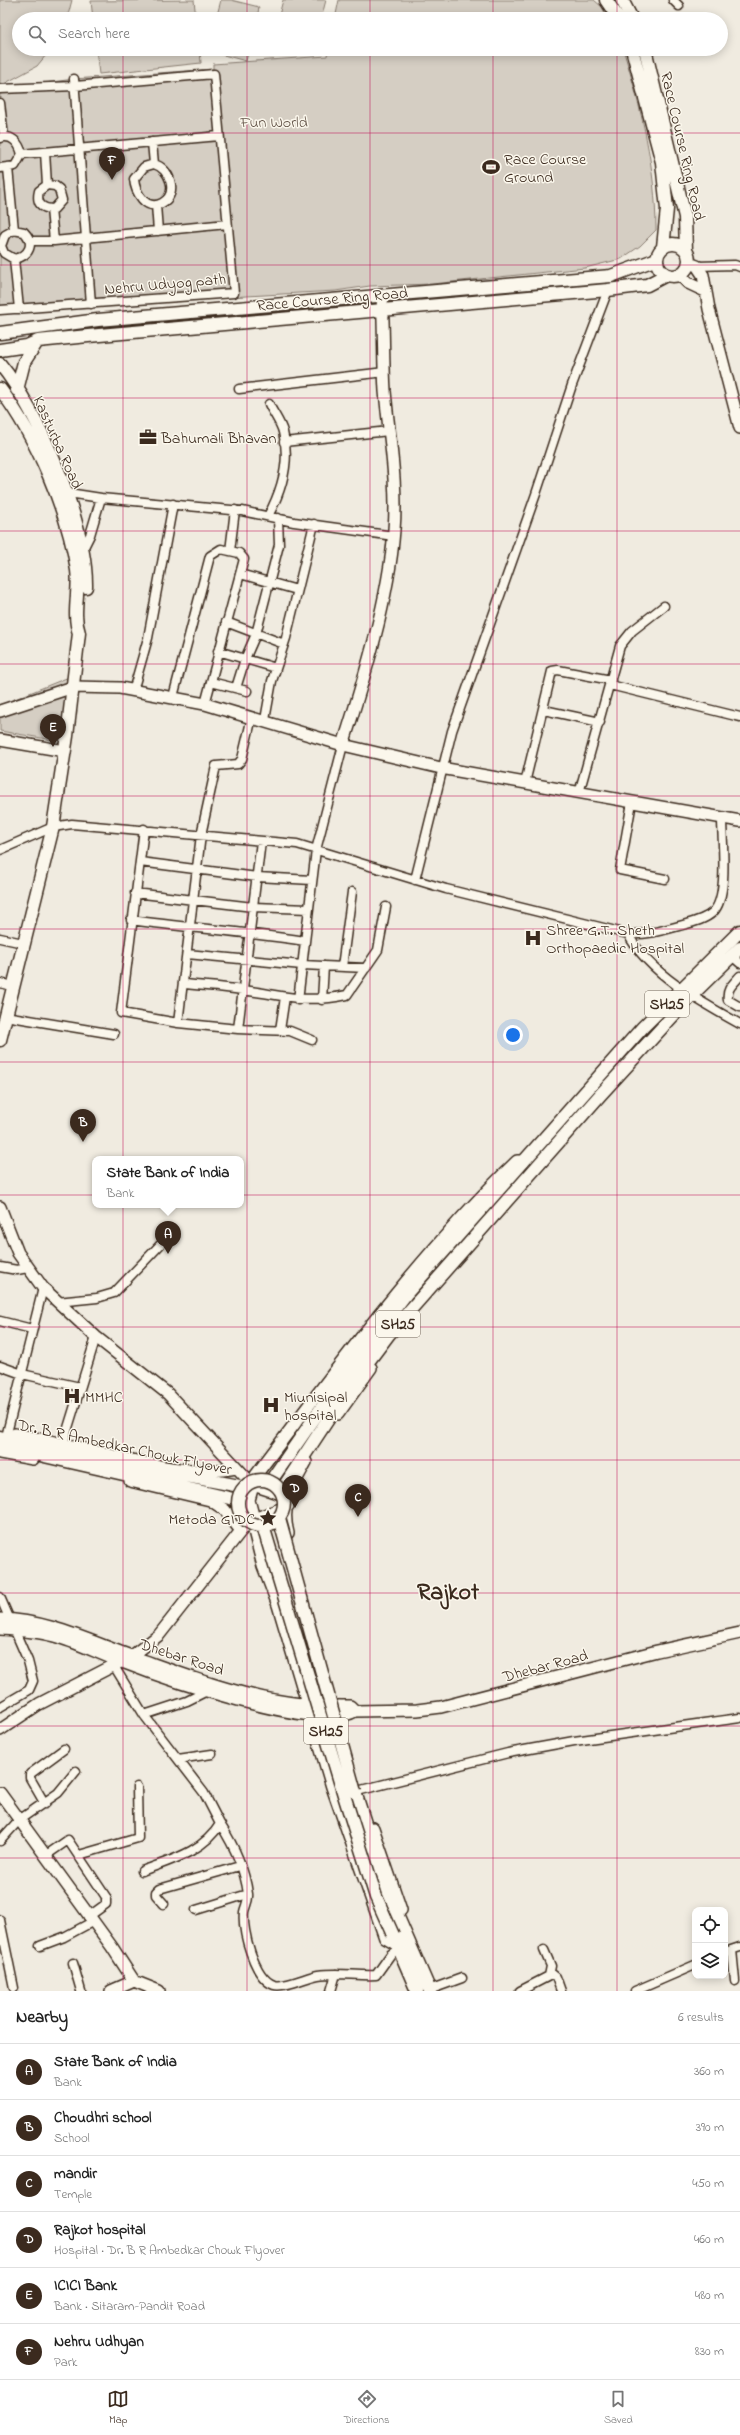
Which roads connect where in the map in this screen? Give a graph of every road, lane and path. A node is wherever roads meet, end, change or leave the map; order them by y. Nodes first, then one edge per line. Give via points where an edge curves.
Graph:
1 (606, 0) edge
2 (622, 0) edge
3 (614, 12) edge
4 (628, 12) edge
5 (634, 56) edge
6 (646, 56) edge
7 (75, 83) junction
8 (0, 89) edge
9 (0, 103) edge
10 (219, 136) junction
11 (2, 138) edge
12 (152, 142) junction
13 (79, 148) junction
14 (45, 152) junction
15 (22, 154) junction
16 (154, 164) junction
17 (4, 168) edge
18 (47, 185) junction
19 (156, 205) junction
20 (51, 209) junction
21 (227, 224) junction
22 (14, 230) junction
23 (158, 231) junction
24 (86, 238) junction
25 (30, 241) junction
26 (54, 241) junction
27 (0, 246) edge
28 (663, 247) junction
29 (14, 259) junction
30 (657, 259) junction
31 (691, 260) junction
32 (740, 267) edge
33 (666, 275) junction
34 (680, 275) junction
35 (608, 290) junction
36 (706, 291) junction
37 (382, 297) junction
38 (91, 304) junction
39 (19, 309) junction
40 (0, 310) edge
41 (383, 310) junction
42 (0, 333) edge
43 (38, 341) junction
44 (0, 350) edge
45 (0, 364) edge
46 (385, 372) junction
47 (0, 389) edge
48 (239, 389) dead end
49 (18, 390) junction
50 (269, 404) dead end
51 (740, 428) edge
52 (389, 431) junction
53 (284, 442) junction
54 (61, 492) junction
55 (101, 498) junction
56 (173, 504) junction
57 (235, 510) junction
58 (268, 516) junction
59 (278, 518) junction
60 (314, 524) junction
61 (394, 536) junction
62 (83, 549) junction
63 (230, 551) junction
64 (240, 574) junction
65 (268, 582) junction
66 (297, 590) junction
67 (664, 606) dead end
68 (226, 622) junction
69 (79, 633) junction
70 (256, 634) junction
71 (284, 644) junction
72 (218, 651) junction
73 (244, 659) junction
74 (276, 668) junction
75 (211, 682) junction
76 (611, 683) junction
77 (73, 686) junction
78 (236, 688) junction
79 (133, 691) junction
80 (247, 691) dead end
81 (174, 697) junction
82 (205, 704) junction
83 (544, 710) junction
84 (0, 711) edge
85 (252, 717) junction
86 (740, 717) edge
87 (265, 720) junction
88 (600, 722) junction
89 (0, 740) edge
90 (343, 745) junction
91 (65, 751) junction
92 (441, 768) junction
93 (525, 783) junction
94 (580, 793) junction
95 (632, 802) junction
96 (722, 819) junction
97 (740, 821) edge
98 (53, 827) junction
99 (144, 829) junction
100 (201, 835) junction
101 (261, 841) junction
102 (0, 850) edge
103 (316, 850) junction
104 (140, 862) junction
105 (197, 870) junction
106 (256, 877) junction
107 (664, 879) dead end
108 (312, 880) junction
109 (415, 880) junction
110 (352, 892) dead end
111 (135, 893) junction
112 (194, 899) junction
113 (253, 907) junction
114 (386, 907) dead end
115 (309, 909) junction
116 (132, 920) junction
117 (190, 928) junction
118 (740, 931) edge
119 (250, 932) junction
120 (628, 934) junction
121 (0, 938) edge
122 (305, 941) junction
123 (23, 943) junction
124 (187, 954) junction
125 (737, 955) edge
126 (246, 960) junction
127 (302, 965) junction
128 (324, 966) junction
129 (342, 966) junction
130 (366, 968) junction
131 (740, 976) edge
132 (0, 983) edge
133 (184, 984) junction
134 (13, 986) junction
135 (243, 990) junction
136 (688, 992) junction
137 (285, 997) junction
138 (298, 1000) junction
139 (322, 1000) junction
140 (740, 1007) edge
141 (2, 1023) edge
142 (178, 1023) junction
143 (740, 1024) edge
144 (238, 1029) junction
145 (280, 1030) junction
146 (114, 1034) dead end
147 (0, 1040) edge
148 (312, 1040) dead end
149 (522, 1162) junction
150 (0, 1207) edge
151 (160, 1246) dead end
152 (0, 1268) edge
153 (28, 1268) junction
154 (43, 1288) junction
155 (57, 1302) junction
156 (0, 1321) edge
157 (32, 1329) junction
158 (96, 1337) junction
159 (0, 1366) edge
160 (22, 1374) junction
161 (80, 1387) junction
162 (2, 1434) edge
163 (64, 1444) junction
164 (0, 1446) edge
165 (0, 1453) edge
166 (237, 1468) junction
167 (270, 1482) junction
168 (249, 1486) junction
169 (285, 1498) junction
170 (238, 1500) junction
171 (279, 1518) junction
172 (259, 1523) junction
173 (241, 1531) junction
174 (0, 1597) edge
175 (7, 1623) edge
176 (0, 1629) edge
177 (740, 1633) edge
178 (132, 1656) junction
179 (117, 1664) junction
180 (206, 1691) junction
181 (0, 1707) edge
182 (311, 1710) junction
183 (338, 1710) junction
184 (144, 1715) junction
185 (740, 1718) edge
186 (0, 1730) edge
187 (64, 1749) dead end
188 (212, 1754) dead end
189 (178, 1759) junction
190 (76, 1771) dead end
191 (137, 1787) dead end
192 (361, 1790) junction
193 (2, 1798) edge
194 (45, 1804) junction
195 (19, 1820) junction
196 (220, 1824) junction
197 (0, 1841) edge
198 (79, 1855) junction
199 (45, 1856) junction
200 (240, 1866) junction
201 (142, 1871) dead end
202 (248, 1894) junction
203 (164, 1904) dead end
204 (196, 1910) dead end
205 (0, 1920) edge
206 (90, 1920) junction
207 (401, 1940) junction
208 (40, 1946) dead end
209 (740, 1947) edge
210 (544, 1950) dead end
211 (728, 1951) edge
212 (73, 1963) dead end
213 (692, 1965) edge
214 (551, 1973) junction
215 (336, 1974) junction
216 (462, 1978) dead end
217 (735, 1981) dead end
218 (129, 1986) edge
219 (14, 1988) dead end
220 (430, 1990) edge
221 (81, 1991) edge
222 (111, 1991) edge
223 (159, 1991) edge
224 (331, 1991) edge
225 (417, 1991) edge
226 (520, 1991) edge
227 (561, 1991) edge
228 (635, 1991) edge

1 - 3 main road
2 - 4 main road
5 - 28 main road, Race Course Ring Road via 662,162 667,209
6 - 31 main road, Race Course Ring Road via 685,217
7 - 8 street
7 - 10 street, Nehru Udyog path via 214,74
7 - 13 street
9 - 11 street
10 - 12 street
10 - 21 street, Nehru Udyog path
11 - 15 street via 14,139
12 - 13 street
12 - 16 street
13 - 14 street
13 - 24 street
14 - 15 street
14 - 18 street
15 - 17 street via 15,166
16 - 19 street via 162,166 168,172 171,181 167,197 163,203
16 - 19 street via 144,167 134,178 139,196 146,203
17 - 22 street
18 - 20 street via 39,190 37,199 40,205
18 - 20 street via 55,186 61,194 62,200
19 - 23 street
20 - 26 street
21 - 23 street
21 - 38 street, Nehru Udyog path via 234,293
22 - 25 street via 24,232
22 - 27 street via 4,235
23 - 24 street
24 - 26 street
24 - 38 street
25 - 26 street
25 - 29 street via 30,249 26,254
27 - 29 street via 4,253
28 - 30 main road
28 - 31 main road via 678,245
29 - 39 street
30 - 33 main road via 659,269
30 - 37 main road, Race Course Ring Road via 611,276
31 - 32 street
31 - 34 main road
31 - 36 street via 703,276
33 - 34 main road
33 - 35 main road, Race Course Ring Road via 647,285
34 - 36 street via 688,283
35 - 41 main road, Race Course Ring Road
35 - 92 street via 470,676
36 - 51 street
37 - 41 street
37 - 42 main road, Race Course Ring Road via 98,320
38 - 39 street, Nehru Udyog path
39 - 40 street, Nehru Udyog path
41 - 43 main road, Race Course Ring Road
41 - 46 street
43 - 44 main road, Race Course Ring Road via 27,346
43 - 49 main road via 24,362
45 - 49 main road, Kasturba Road
46 - 48 street
46 - 52 street
47 - 54 main road
49 - 54 main road, Kasturba Road via 39,430
50 - 53 street via 283,432
52 - 53 street
52 - 61 street
53 - 58 street via 285,480
54 - 55 street
54 - 62 main road, Kasturba Road
54 - 69 main road via 76,562 76,624
55 - 56 street
55 - 62 street
56 - 57 street
56 - 79 street via 148,638
57 - 58 street
57 - 63 street
58 - 59 street
59 - 60 street
59 - 65 street via 279,546
60 - 61 street
60 - 66 street
61 - 90 street via 387,580 358,697
62 - 69 main road, Kasturba Road via 85,604 83,625
63 - 64 street via 239,553 244,559
63 - 81 street via 221,549 210,556
64 - 65 street
64 - 68 street
65 - 66 street
65 - 70 street
66 - 71 street
67 - 76 street via 624,638
68 - 70 street
68 - 72 street
69 - 77 main road
70 - 71 street
70 - 73 street
71 - 74 street
72 - 73 street
72 - 75 street
73 - 74 street
73 - 78 street
74 - 87 street
75 - 78 street
75 - 82 street
76 - 83 street via 558,670 552,671
76 - 86 street
76 - 88 street
77 - 79 street
77 - 84 street
77 - 91 main road
78 - 80 street
79 - 81 street
81 - 82 street
82 - 85 street
83 - 88 street
83 - 93 street
85 - 87 street
85 - 100 street via 242,759 238,764 216,766
87 - 90 street
88 - 94 street
89 - 91 street
90 - 92 street
90 - 103 street
91 - 98 main road
92 - 93 street
92 - 109 street
93 - 94 street
94 - 95 street
95 - 96 street
95 - 107 street via 620,870
96 - 97 street
96 - 120 street via 722,894 718,907 712,914 699,920 654,933
98 - 99 street via 72,824
98 - 102 street
98 - 123 main road
99 - 100 street
99 - 104 street
100 - 101 street
100 - 105 street
101 - 103 street via 296,844
101 - 106 street
103 - 108 street
103 - 109 street
104 - 105 street
104 - 111 street
105 - 106 street
105 - 112 street
106 - 108 street
106 - 113 street
108 - 115 street
109 - 120 street
110 - 129 street
111 - 112 street
111 - 116 street
112 - 113 street
112 - 117 street
113 - 115 street
113 - 119 street
114 - 130 street via 378,950
115 - 122 street
116 - 117 street
116 - 142 street via 121,1012
117 - 119 street
117 - 124 street
118 - 136 main road, SH25
119 - 122 street
119 - 126 street
120 - 136 street via 641,956
121 - 123 street
122 - 127 street
123 - 134 main road
124 - 126 street
124 - 133 street
125 - 136 main road, SH25
126 - 127 street
126 - 135 street
127 - 128 street
127 - 138 street
128 - 129 street
128 - 139 street
129 - 130 street
130 - 139 street via 347,995
131 - 140 street via 727,995 728,1000
132 - 134 street
133 - 135 street
133 - 142 street
134 - 141 main road
135 - 137 street
135 - 144 street
136 - 143 street
136 - 149 main road, SH25 via 643,1028
136 - 169 main road, SH25 via 389,1334 350,1386
137 - 138 street
137 - 145 street
138 - 139 street
141 - 146 street
141 - 147 main road
142 - 144 street
144 - 145 street
145 - 148 street via 290,1031
149 - 167 main road, SH25 via 379,1327
149 - 168 street via 517,1161 502,1175 437,1247 356,1344
150 - 153 street via 10,1235
151 - 155 street via 114,1293 97,1298
152 - 153 street
153 - 154 street
154 - 155 street
154 - 157 street
155 - 158 street
156 - 157 street
157 - 160 street
158 - 161 street
158 - 166 street via 168,1394
159 - 160 street
160 - 161 street
160 - 162 street
161 - 163 street
162 - 163 street
162 - 168 main road, Dr. B R Ambedkar Chowk Flyover via 128,1465
163 - 166 street via 190,1470 217,1472
164 - 170 main road, Dr. B R Ambedkar Chowk Flyover
165 - 173 street via 210,1500 225,1510
166 - 168 street
167 - 168 main road, Dr. B R Ambedkar Chowk Flyover, bridge via 257,1480
167 - 169 main road, bridge
168 - 169 street
168 - 170 main road, Dr. B R Ambedkar Chowk Flyover, bridge
168 - 172 street via 249,1500
169 - 171 main road, bridge
169 - 172 street
169 - 183 street via 286,1526
170 - 172 main road, Dr. B R Ambedkar Chowk Flyover, bridge via 243,1518 255,1526
171 - 172 main road, bridge
171 - 207 main road, SH25, bridge via 356,1792
172 - 173 street
172 - 182 street via 254,1531 263,1566
172 - 207 main road, SH25, bridge via 376,1897
173 - 178 street via 159,1635
174 - 175 street
175 - 176 street, Dhebar Road
175 - 178 street, Dhebar Road via 29,1621 63,1630
175 - 179 street, Dhebar Road via 56,1637
175 - 181 street via 28,1661 33,1680 29,1690
177 - 183 street, Dhebar Road via 658,1651 442,1707 355,1711 350,1714
178 - 179 street
178 - 182 street, Dhebar Road via 236,1690
179 - 180 street, Dhebar Road
179 - 184 street
179 - 186 street via 39,1704
180 - 182 street, Dhebar Road via 259,1706
180 - 184 street via 187,1701
182 - 183 street, Dhebar Road
182 - 207 street via 332,1787 385,1938
183 - 192 street
184 - 189 street
185 - 192 street via 574,1741 508,1754
187 - 194 street via 30,1774
188 - 189 street
189 - 196 street via 204,1793
190 - 194 street via 63,1788
191 - 198 street via 138,1838
192 - 207 street via 396,1899 409,1929
193 - 195 street
194 - 195 street
195 - 197 street
195 - 199 street
196 - 200 street via 236,1852
196 - 201 street via 204,1844
198 - 199 street via 68,1840
198 - 206 street via 106,1897 106,1904
199 - 206 street
200 - 202 street
200 - 203 street via 159,1889 156,1896
202 - 204 street
202 - 215 street via 244,1911 247,1937 255,1964 266,1980 279,1985 318,1975
205 - 219 street
206 - 208 street via 64,1937
206 - 218 street via 112,1948
207 - 215 street via 376,1975
207 - 220 main road, SH25
207 - 225 main road, SH25
209 - 211 street
210 - 214 street
211 - 217 street
212 - 221 street
213 - 228 street
214 - 226 street via 544,1980
214 - 227 street via 556,1977
215 - 224 street
216 - 220 street
218 - 222 street
218 - 223 street

